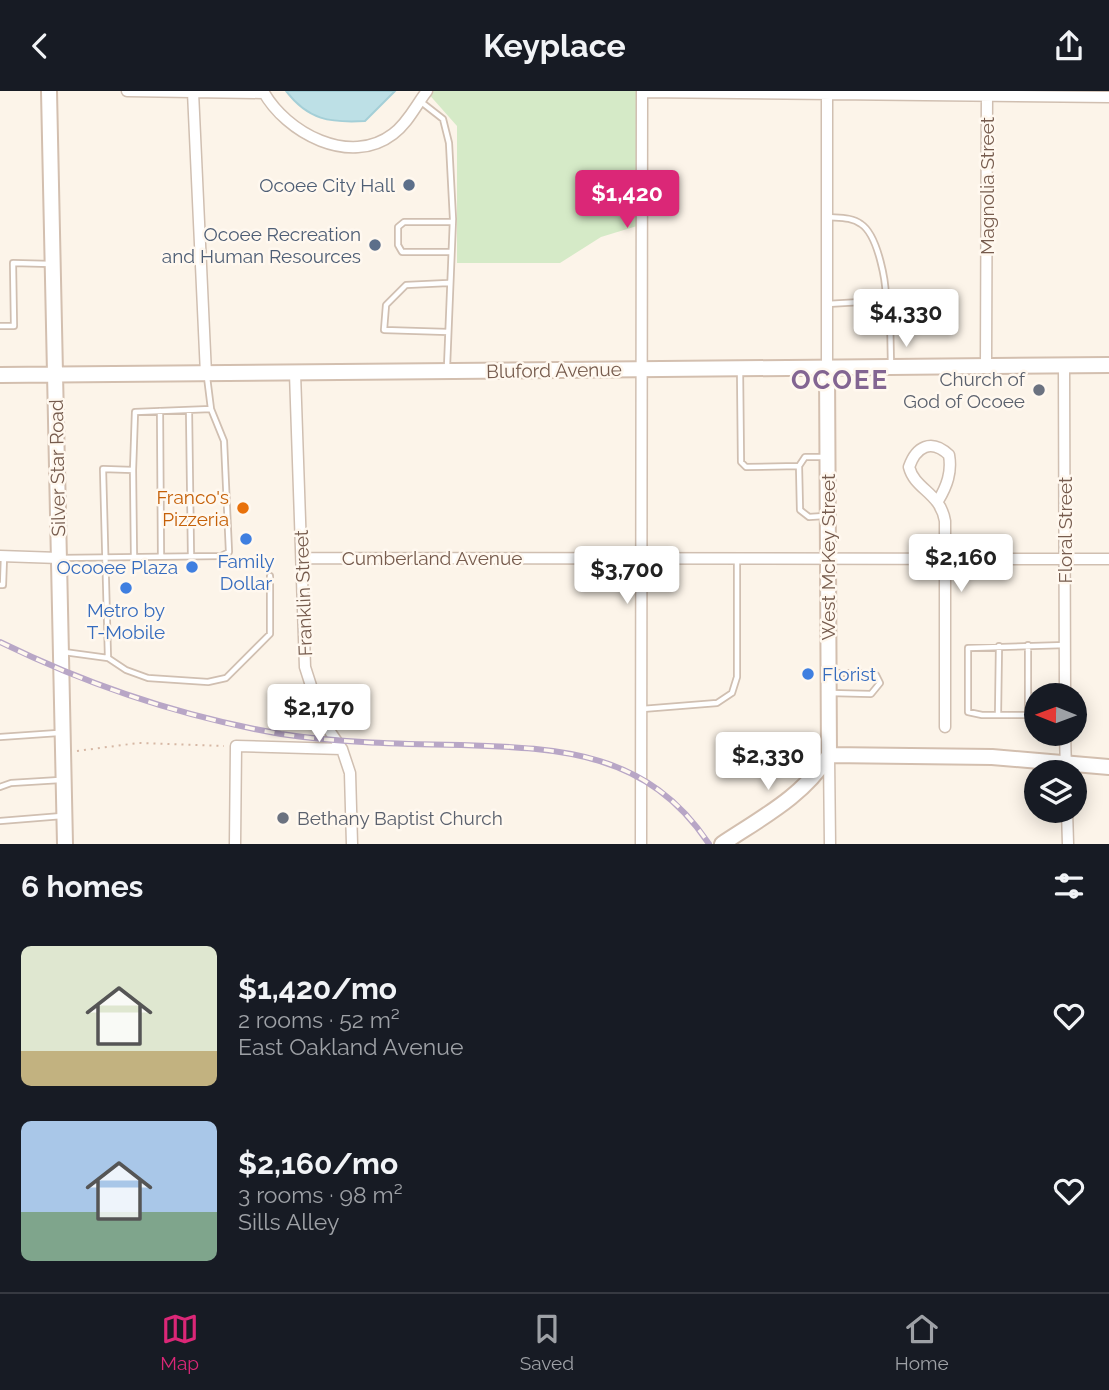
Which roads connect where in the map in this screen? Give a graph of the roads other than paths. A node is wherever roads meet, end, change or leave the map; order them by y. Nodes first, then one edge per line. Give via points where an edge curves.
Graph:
1 (49, 91) edge
2 (127, 91) edge
3 (427, 91) edge
4 (642, 91) edge
5 (193, 92) edge
6 (263, 92) edge
7 (827, 93) edge
8 (987, 93) edge
9 (1109, 97) edge
10 (420, 100) junction
11 (827, 217) junction
12 (452, 222) junction
13 (450, 252) junction
14 (52, 264) junction
15 (448, 283) junction
16 (827, 304) junction
17 (885, 304) junction
18 (0, 326) edge
19 (448, 332) junction
20 (986, 365) junction
21 (1064, 365) junction
22 (1109, 365) edge
23 (891, 366) junction
24 (827, 367) junction
25 (740, 368) junction
26 (642, 369) junction
27 (447, 372) junction
28 (295, 373) junction
29 (206, 374) junction
30 (0, 375) edge
31 (54, 375) junction
32 (211, 409) junction
33 (189, 410) junction
34 (160, 411) junction
35 (827, 457) junction
36 (799, 466) junction
37 (133, 470) junction
38 (938, 501) junction
39 (828, 516) junction
40 (2, 556) edge
41 (191, 556) junction
42 (104, 557) junction
43 (134, 557) junction
44 (161, 557) junction
45 (59, 558) junction
46 (302, 558) junction
47 (828, 558) junction
48 (642, 559) junction
49 (737, 559) junction
50 (946, 559) junction
51 (1066, 559) junction
52 (1109, 559) edge
53 (270, 576) dead end
54 (0, 585) edge
55 (1028, 645) junction
56 (1066, 645) junction
57 (999, 646) junction
58 (60, 652) junction
59 (108, 657) junction
60 (829, 673) junction
61 (1028, 683) edge
62 (1065, 683) edge
63 (829, 694) junction
64 (642, 709) junction
65 (998, 715) junction
66 (1024, 715) edge
67 (945, 727) dead end
68 (63, 733) junction
69 (0, 737) edge
70 (342, 749) junction
71 (829, 751) junction
72 (1024, 761) edge
73 (1087, 767) edge
74 (1109, 767) edge
75 (64, 780) junction
76 (0, 787) edge
77 (65, 816) junction
78 (0, 821) edge
79 (1067, 823) edge
80 (743, 837) edge
81 (65, 844) edge
82 (235, 844) edge
83 (352, 844) edge
84 (641, 844) edge
85 (722, 844) edge
86 (830, 844) edge
87 (1068, 844) edge

1 - 14 street, Silver Star Road
2 - 5 street
3 - 10 street
4 - 7 street
4 - 26 street
5 - 6 street
5 - 29 street
6 - 10 street via 282,117 305,135 366,148 393,135
7 - 8 street
7 - 11 street
8 - 9 street
8 - 20 street, Magnolia Street
10 - 12 lane via 443,119 446,128
11 - 16 street
11 - 17 lane via 862,224 872,238 887,291
12 - 13 lane
12 - 13 lane via 404,222 398,227 402,252
13 - 15 lane
14 - 18 lane via 13,263 14,326
14 - 31 street, Silver Star Road
15 - 19 lane
15 - 19 lane via 406,285 386,305 384,330
16 - 17 lane
16 - 24 street
17 - 23 lane via 890,314
19 - 27 lane
20 - 21 street, Bluford Avenue
20 - 23 street, Bluford Avenue
21 - 22 street, Bluford Avenue
21 - 51 street, Floral Street
23 - 24 street, Bluford Avenue
24 - 25 street, Bluford Avenue
24 - 35 street, West McKey Street
25 - 26 street, Bluford Avenue
25 - 36 lane via 741,462 746,467
26 - 27 street, Bluford Avenue
26 - 48 street
27 - 28 street, Bluford Avenue
28 - 29 street, Bluford Avenue
28 - 46 street, Franklin Street
29 - 31 street, Bluford Avenue
29 - 32 lane
30 - 31 street, Bluford Avenue
31 - 45 street, Silver Star Road
32 - 33 lane
32 - 41 lane via 224,441 229,552
33 - 34 lane
33 - 41 lane
34 - 37 lane via 135,412
34 - 44 lane
35 - 36 lane via 805,457
35 - 39 street, West McKey Street
36 - 39 lane via 800,510 803,515
37 - 42 lane via 103,470
37 - 43 lane
38 - 38 street via 916,481 909,467 923,446 934,446 949,455 951,468
38 - 50 street via 945,521
39 - 47 street, West McKey Street
40 - 45 street
40 - 54 lane via 4,585
41 - 44 lane
42 - 43 lane
42 - 45 lane
42 - 59 lane
43 - 44 lane
45 - 58 street, Silver Star Road
46 - 48 street, Cumberland Avenue
46 - 70 street, Franklin Street via 305,667 322,720
47 - 49 street, Cumberland Avenue
47 - 50 street, Cumberland Avenue
47 - 60 street, West McKey Street
48 - 49 street, Cumberland Avenue
48 - 64 street
49 - 64 lane via 737,677 732,692 717,703
50 - 51 street, Cumberland Avenue
50 - 67 street
51 - 52 street, Cumberland Avenue
51 - 56 street, Floral Street
53 - 59 lane via 270,634 226,678 208,682 148,678
55 - 56 lane
55 - 57 lane
55 - 61 lane
56 - 62 street, Floral Street
57 - 65 lane
57 - 65 lane via 968,648 967,702 968,712
58 - 59 lane
58 - 68 street, Silver Star Road
60 - 63 street, West McKey Street
60 - 63 lane via 870,673 880,683 871,694
63 - 71 street, West McKey Street
64 - 84 street
65 - 66 lane
68 - 69 lane
68 - 75 street, Silver Star Road
70 - 82 street via 236,746
70 - 83 street, Franklin Street via 351,773
71 - 72 street
71 - 80 street via 817,775
71 - 86 street, West McKey Street
73 - 74 street
75 - 76 lane
75 - 77 street, Silver Star Road
77 - 78 lane
77 - 81 street, Silver Star Road
79 - 87 street
80 - 85 street

